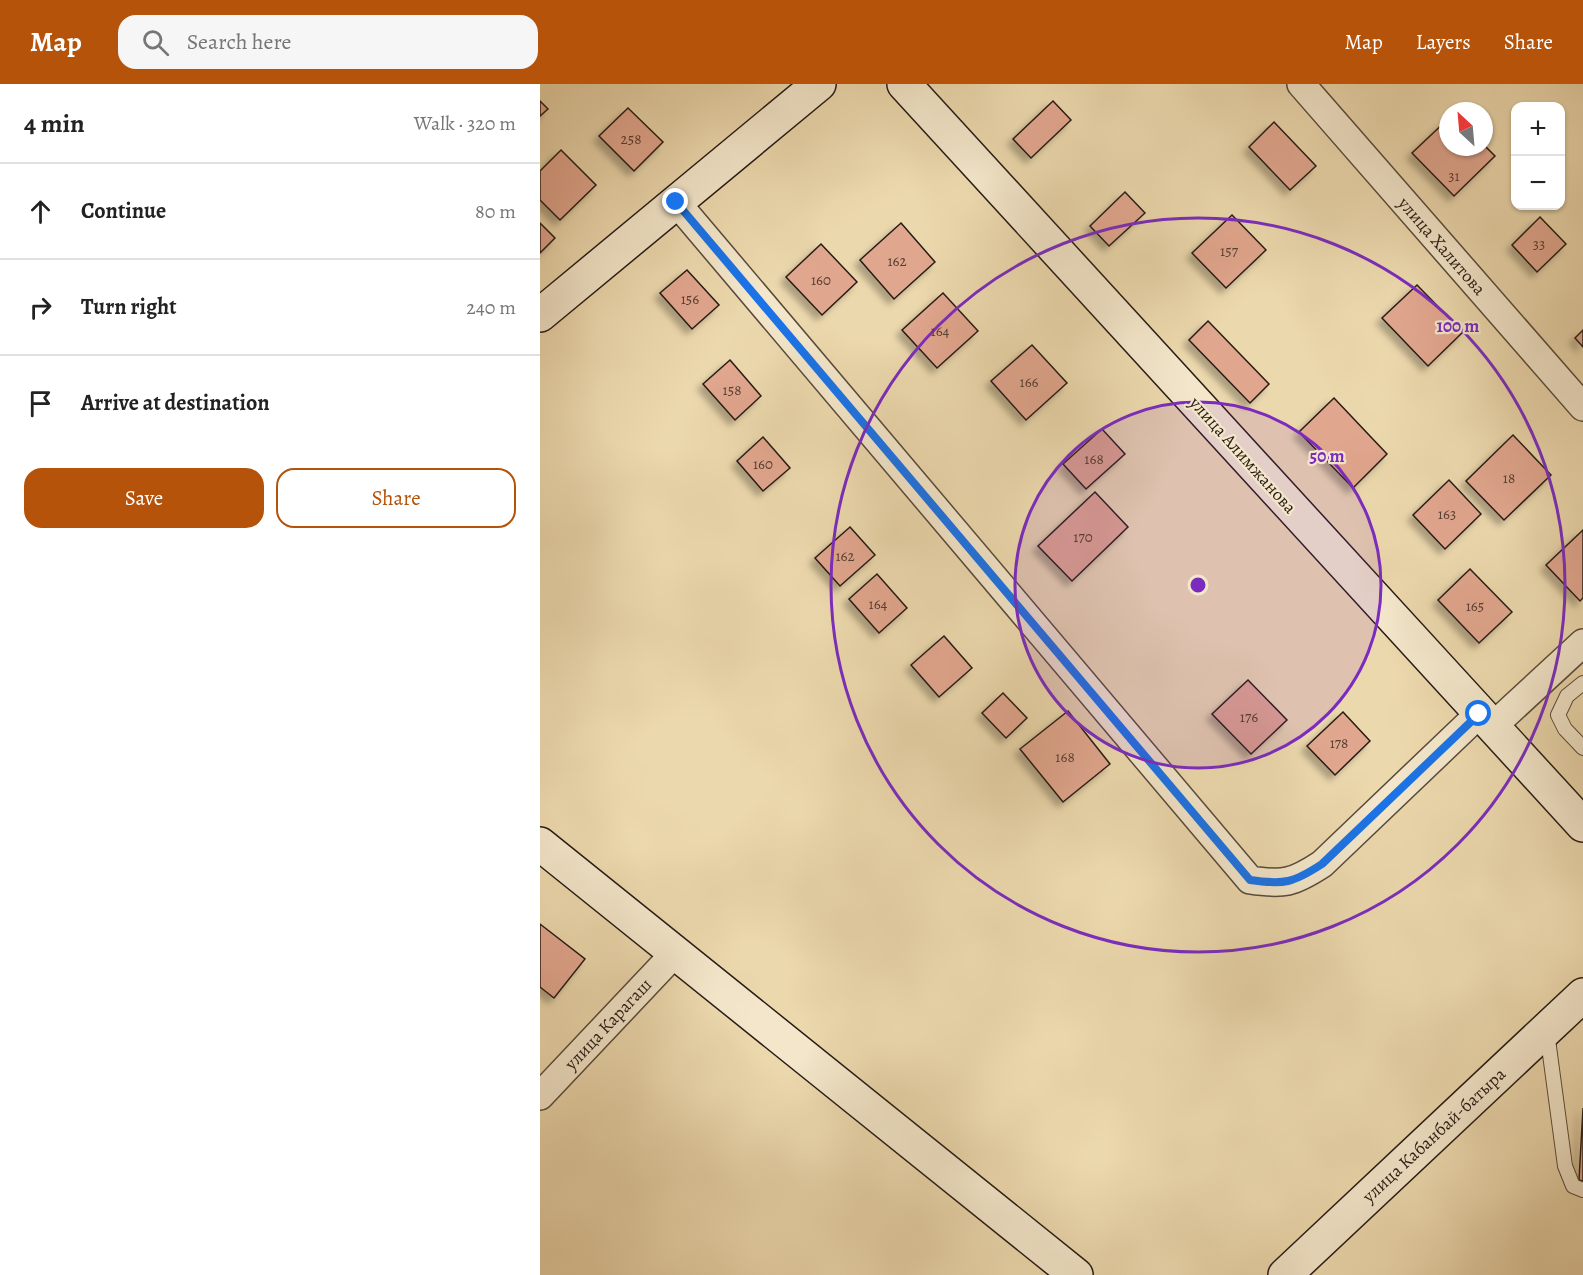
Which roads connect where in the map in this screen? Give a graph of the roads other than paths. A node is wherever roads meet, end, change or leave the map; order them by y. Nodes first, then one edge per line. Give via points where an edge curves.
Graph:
1 (819, 84) edge
2 (904, 84) edge
3 (1301, 84) edge
4 (676, 202) junction
5 (540, 315) edge
6 (1583, 407) edge
7 (1583, 643) edge
8 (1583, 683) edge
9 (1485, 720) junction
10 (1583, 748) edge
11 (1583, 825) edge
12 (540, 844) edge
13 (676, 952) junction
14 (1583, 995) edge
15 (1546, 1030) junction
16 (540, 1096) edge
17 (1583, 1190) edge
18 (1076, 1275) edge
19 (1285, 1275) edge

1 - 4 street
2 - 9 street, улица Алимжанова
3 - 6 street, улица Халитова
4 - 5 street
4 - 9 street via 1250,880 1280,884 1300,879
7 - 9 street
8 - 10 lane via 1567,696 1558,715
9 - 11 street, улица Алимжанова
12 - 13 street
13 - 16 street, улица Карагаш
13 - 18 street
14 - 15 street, улица Кабанбай-батыра
15 - 17 lane via 1565,1166 1573,1186
15 - 19 street, улица Кабанбай-батыра

